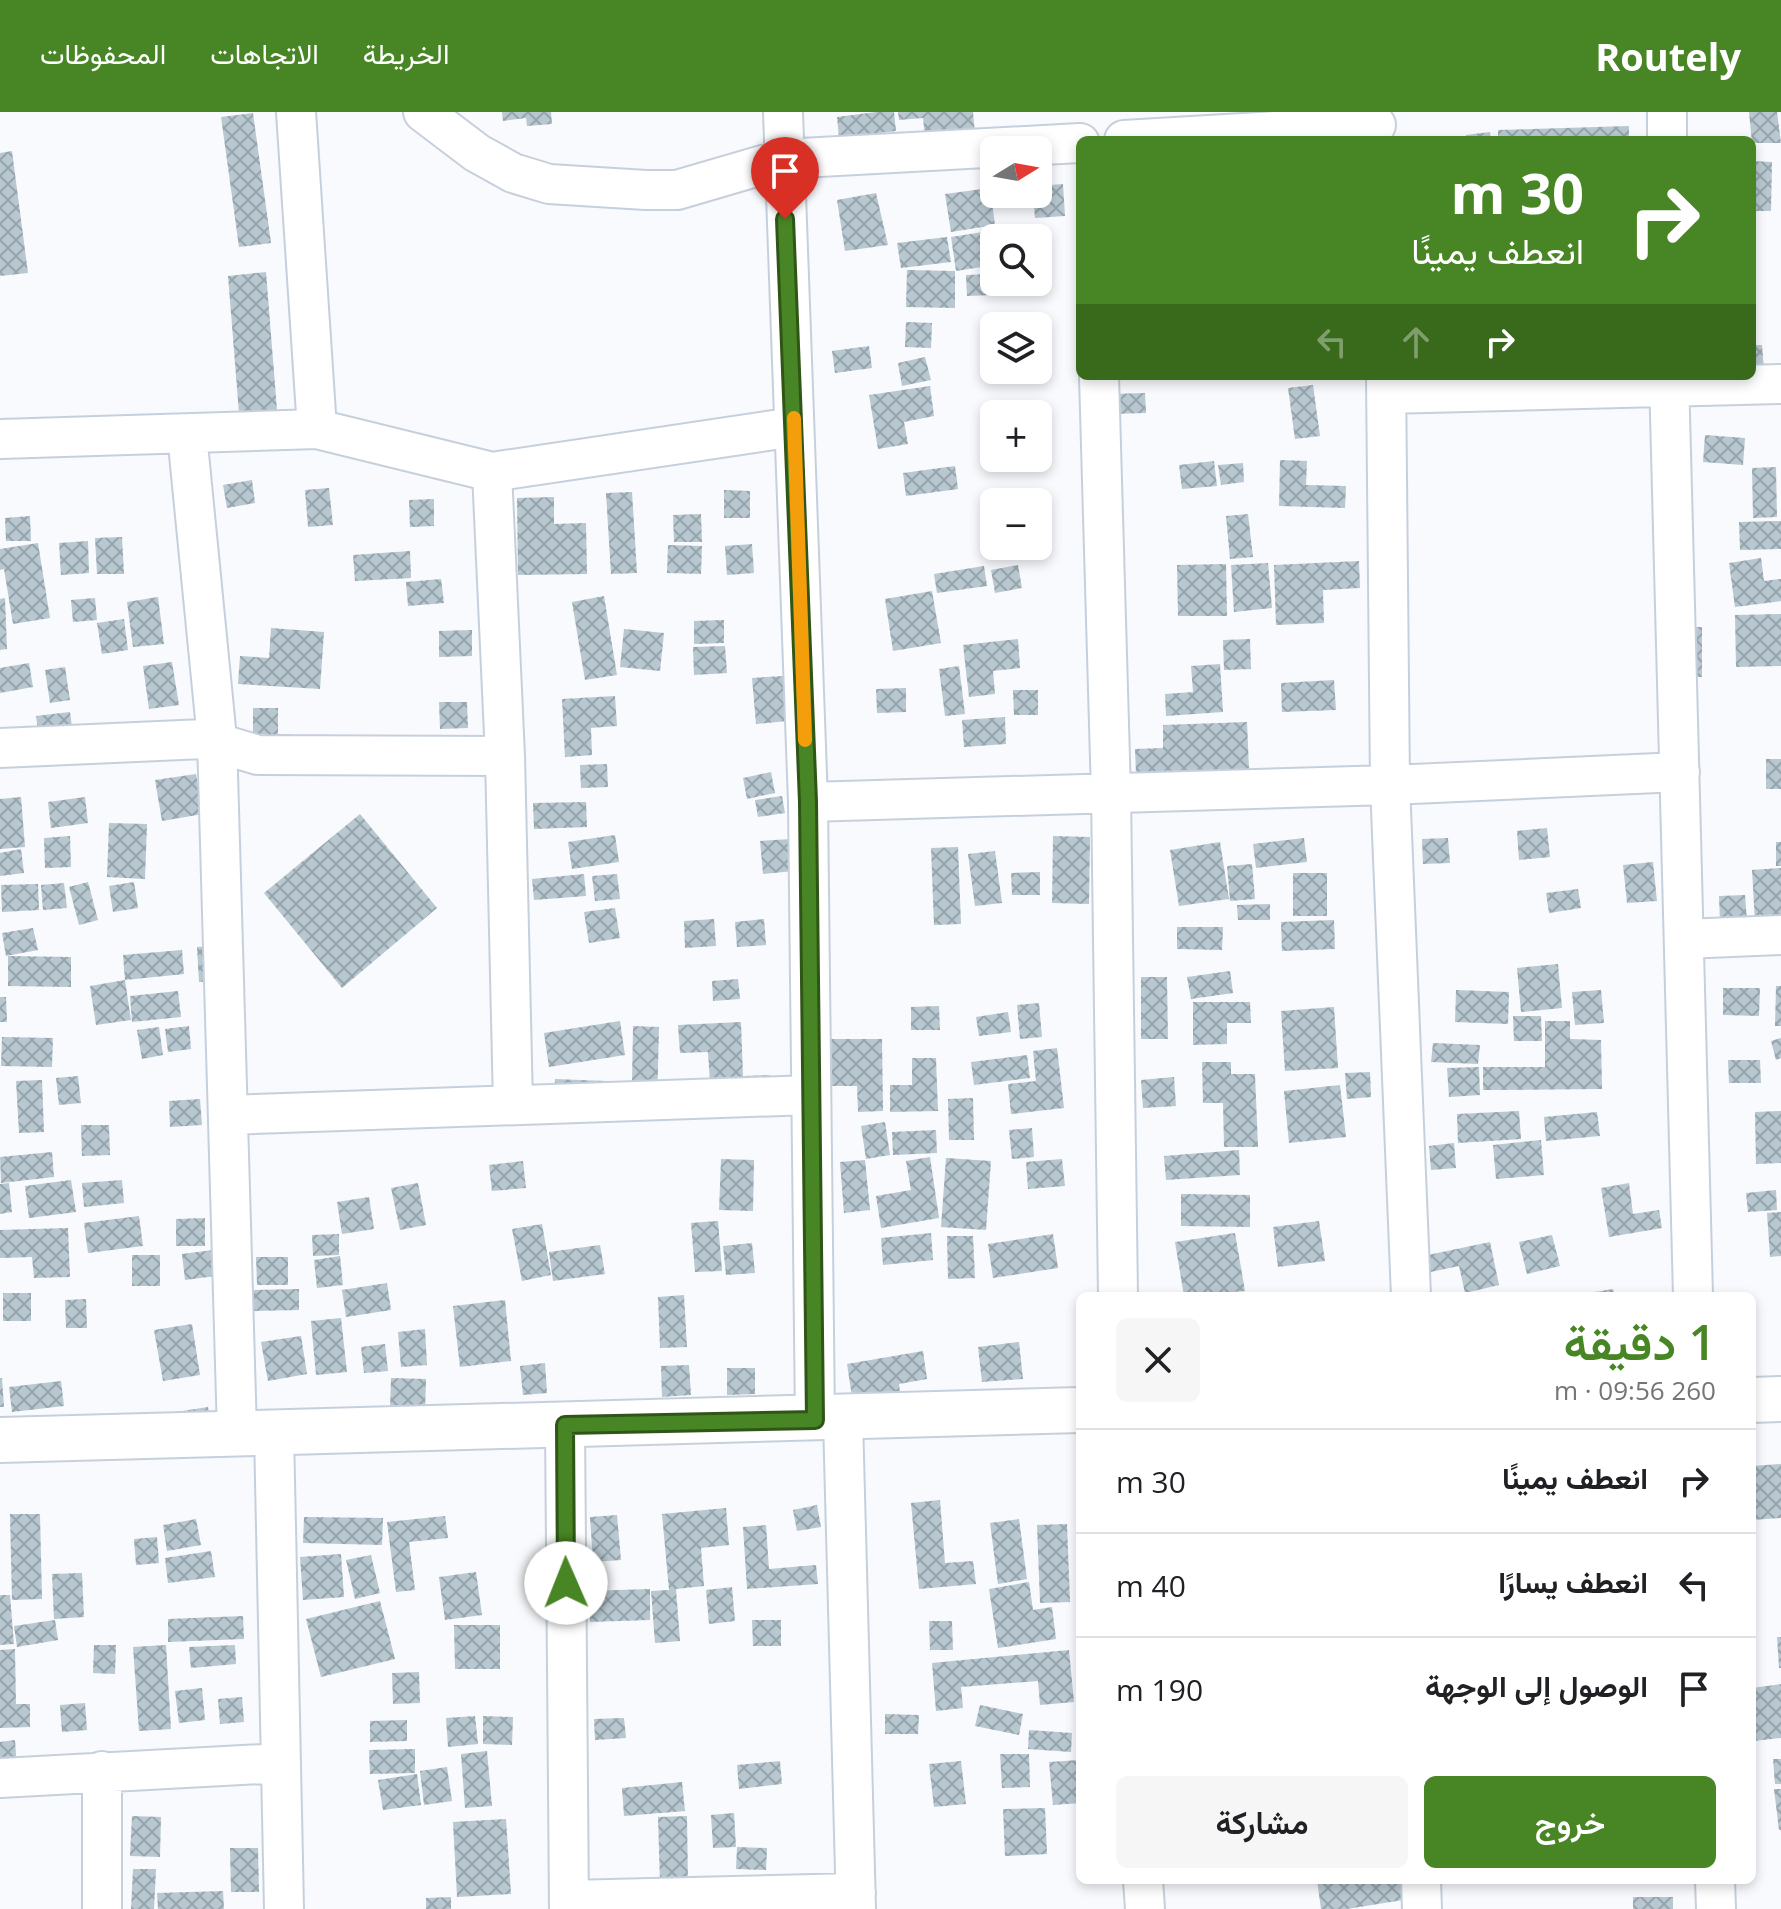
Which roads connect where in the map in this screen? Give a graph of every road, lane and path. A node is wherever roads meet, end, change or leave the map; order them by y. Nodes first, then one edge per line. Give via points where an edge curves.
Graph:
1 (296, 112) edge
2 (423, 112) edge
3 (783, 112) edge
4 (1091, 112) edge
5 (1667, 112) edge
6 (1377, 126) edge
7 (1092, 136) edge
8 (1196, 136) edge
9 (1667, 136) edge
10 (1076, 143) edge
11 (783, 159) junction
12 (1099, 380) edge
13 (1669, 381) edge
14 (1781, 384) edge
15 (1387, 385) edge
16 (794, 427) junction
17 (317, 429) junction
18 (187, 434) junction
19 (0, 439) edge
20 (492, 472) junction
21 (217, 739) junction
22 (0, 748) edge
23 (505, 756) junction
24 (1680, 772) junction
25 (1390, 785) junction
26 (1111, 794) junction
27 (808, 802) junction
28 (1781, 935) edge
29 (1684, 939) junction
30 (811, 1095) junction
31 (513, 1105) junction
32 (228, 1115) junction
33 (1118, 1292) edge
34 (1411, 1292) edge
35 (1693, 1292) edge
36 (1781, 1399) edge
37 (1756, 1400) edge
38 (1076, 1410) edge
39 (829, 1420) junction
40 (565, 1425) junction
41 (255, 1432) junction
42 (0, 1440) edge
43 (281, 1763) junction
44 (102, 1771) junction
45 (0, 1778) edge
46 (1143, 1884) edge
47 (1421, 1884) edge
48 (1715, 1884) edge
49 (856, 1901) edge
50 (569, 1904) edge
51 (102, 1909) edge
52 (284, 1909) edge
53 (1145, 1909) edge
54 (1422, 1909) edge
55 (1716, 1909) edge

1 - 17 street
2 - 11 street via 477,153 513,173 549,184 677,190
3 - 11 street
4 - 7 street
5 - 9 street
6 - 8 street
10 - 11 street
11 - 16 street
12 - 26 street
13 - 14 street
13 - 15 street
13 - 24 street
15 - 25 street
16 - 20 street
16 - 27 street
17 - 18 street
17 - 20 street
18 - 19 street
18 - 21 street
20 - 23 street
21 - 22 street
21 - 23 street via 258,755
21 - 32 street
23 - 31 street
24 - 25 street
24 - 29 street
25 - 26 street
25 - 34 street
26 - 27 street
26 - 33 street
27 - 30 street
28 - 29 street
29 - 35 street
30 - 31 street
30 - 39 street
31 - 32 street
32 - 41 street
36 - 37 street
38 - 39 street
39 - 40 street
39 - 49 street
40 - 41 street
40 - 50 street
41 - 42 street
41 - 43 street
43 - 44 street
43 - 52 street
44 - 45 street
44 - 51 street
46 - 53 street
47 - 54 street
48 - 55 street
49 - 50 street

